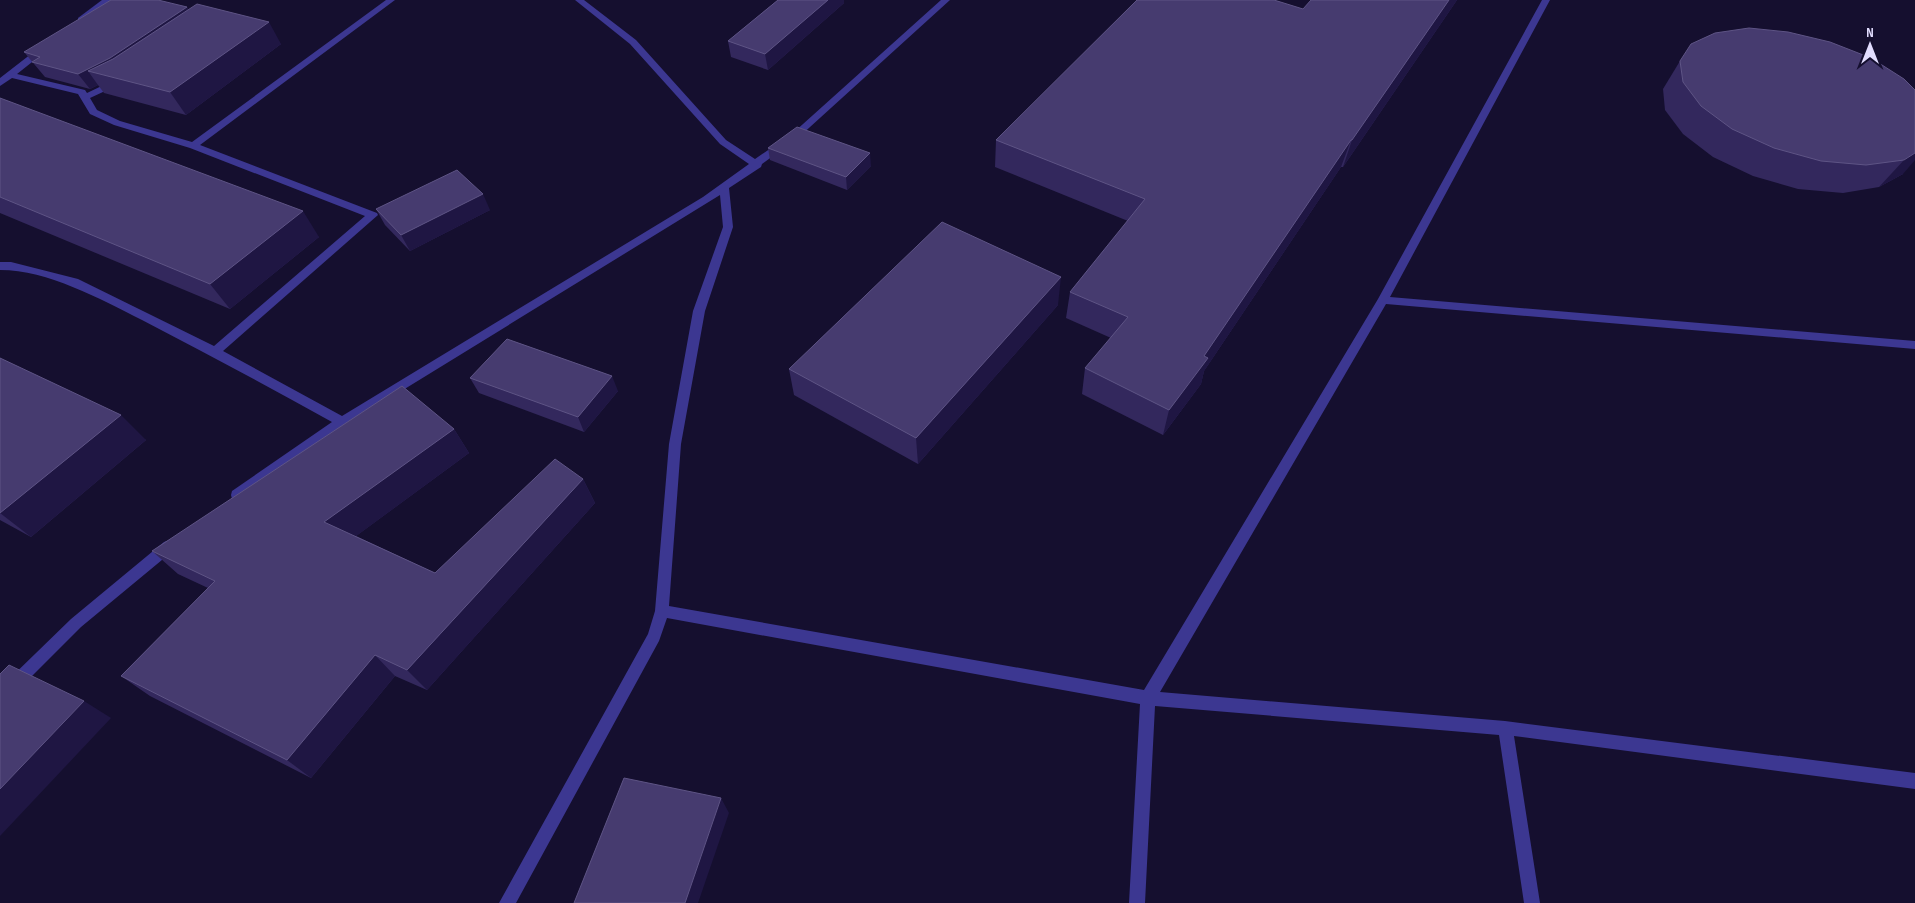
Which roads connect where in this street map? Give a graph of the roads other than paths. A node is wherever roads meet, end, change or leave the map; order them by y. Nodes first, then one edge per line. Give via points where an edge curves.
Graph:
1 (107, 0) edge
2 (391, 0) edge
3 (580, 0) edge
4 (946, 0) edge
5 (1546, 0) edge
6 (70, 29) edge
7 (48, 46) edge
8 (10, 75) junction
9 (124, 78) edge
10 (0, 83) edge
11 (85, 98) junction
12 (193, 146) junction
13 (758, 164) junction
14 (724, 187) junction
15 (0, 266) edge
16 (1383, 300) junction
17 (1915, 346) edge
18 (214, 352) junction
19 (342, 422) junction
20 (231, 500) edge
21 (176, 539) edge
22 (662, 611) junction
23 (0, 698) edge
24 (1148, 698) junction
25 (1505, 728) junction
26 (1915, 781) edge
27 (507, 903) edge
28 (1137, 903) edge
29 (1532, 903) edge

1 - 6 lane
2 - 12 lane
3 - 13 lane via 632,42 724,142
4 - 13 lane via 796,136
5 - 16 lane
7 - 8 lane
8 - 10 lane
8 - 11 lane via 82,92
9 - 11 lane
11 - 12 lane via 93,112 117,123
12 - 18 lane via 373,215
13 - 14 lane
14 - 19 lane
14 - 22 lane via 728,226 699,311 675,444
15 - 18 lane via 74,282
16 - 17 lane
16 - 24 lane
18 - 19 lane
19 - 20 lane
21 - 23 lane via 76,623
22 - 24 lane
22 - 27 lane via 654,636
24 - 25 lane
24 - 28 lane
25 - 26 lane
25 - 29 lane

